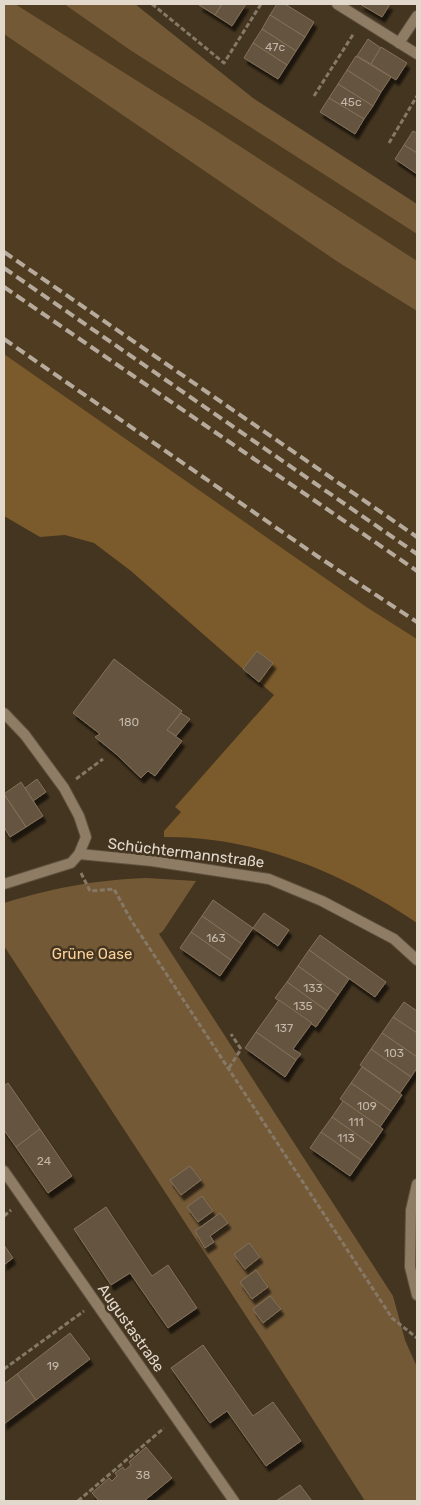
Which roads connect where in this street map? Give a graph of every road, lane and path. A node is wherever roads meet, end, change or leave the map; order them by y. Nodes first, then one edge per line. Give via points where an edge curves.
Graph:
1 (152, 4) edge
2 (261, 4) edge
3 (337, 4) edge
4 (417, 16) edge
5 (362, 20) junction
6 (399, 43) junction
7 (417, 54) edge
8 (314, 96) dead end
9 (417, 96) edge
10 (389, 143) dead end
11 (4, 713) edge
12 (103, 759) dead end
13 (64, 788) junction
14 (77, 857) junction
15 (4, 884) edge
16 (417, 960) edge
17 (231, 1034) dead end
18 (229, 1068) junction
19 (4, 1171) edge
20 (417, 1184) edge
21 (417, 1295) edge
22 (95, 1302) junction
23 (417, 1338) edge
24 (4, 1369) edge
25 (177, 1420) junction
26 (78, 1501) edge
27 (234, 1501) edge

1 - 2 path via 224,63
3 - 5 street
4 - 6 street
5 - 6 street
5 - 8 path
6 - 7 street
9 - 10 path
11 - 13 street, Schüchtermannstraße
12 - 13 path
13 - 14 street, Schüchtermannstraße via 86,837
14 - 15 street, Schüchtermannstraße via 72,863
14 - 16 street, Schüchtermannstraße via 152,861 269,879 322,901 394,939
14 - 18 path via 90,891 114,889
17 - 18 path via 241,1049
18 - 23 path via 392,1318
19 - 22 street, Augustastraße
20 - 21 street via 411,1210 410,1267
22 - 24 path
22 - 25 street, Augustastraße
25 - 26 path
25 - 27 street, Augustastraße

